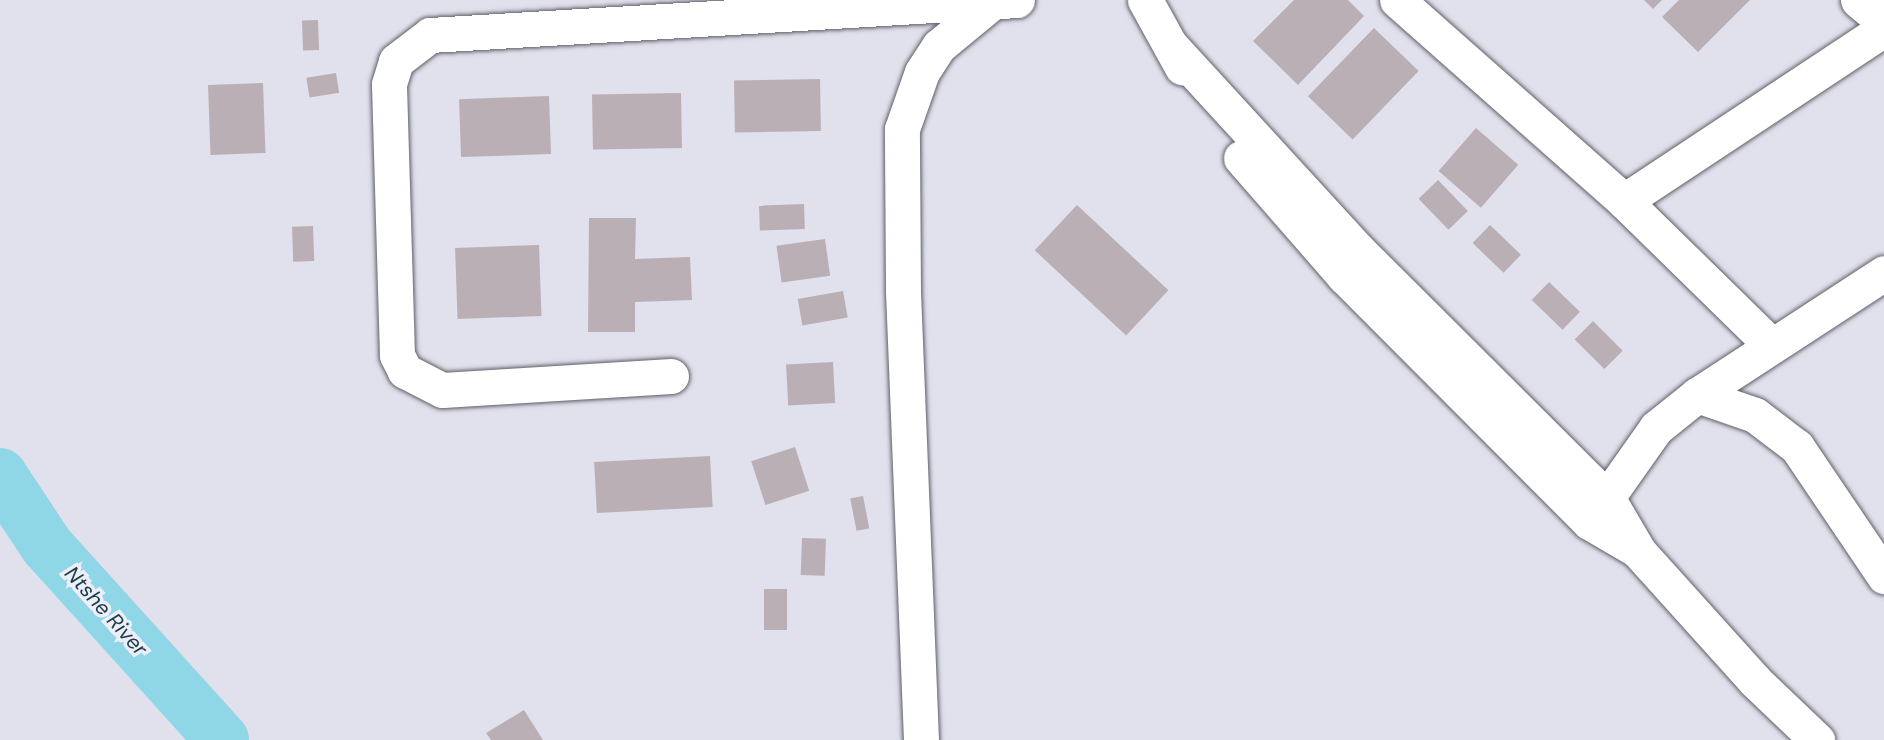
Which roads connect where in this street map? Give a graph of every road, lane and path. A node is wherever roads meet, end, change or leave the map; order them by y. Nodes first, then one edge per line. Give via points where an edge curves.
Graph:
1 (1145, 0) edge
2 (1396, 0) edge
3 (1858, 0) edge
4 (1004, 2) edge
5 (1884, 22) edge
6 (1884, 29) edge
7 (1624, 201) junction
8 (1884, 273) edge
9 (1772, 346) junction
10 (671, 376) dead end
11 (1697, 395) junction
12 (1599, 510) junction
13 (1884, 576) edge
14 (921, 740) edge
15 (1817, 740) edge

1 - 12 street via 1171,46
2 - 7 street
3 - 5 street
4 - 10 street via 430,35 396,61 389,85 397,355 405,371 442,390
4 - 14 street via 939,46 922,72 902,129 903,290
6 - 7 street
7 - 9 street
8 - 9 street
9 - 11 street
11 - 12 street via 1656,428
11 - 13 street via 1755,415 1797,447
12 - 15 street via 1755,681

